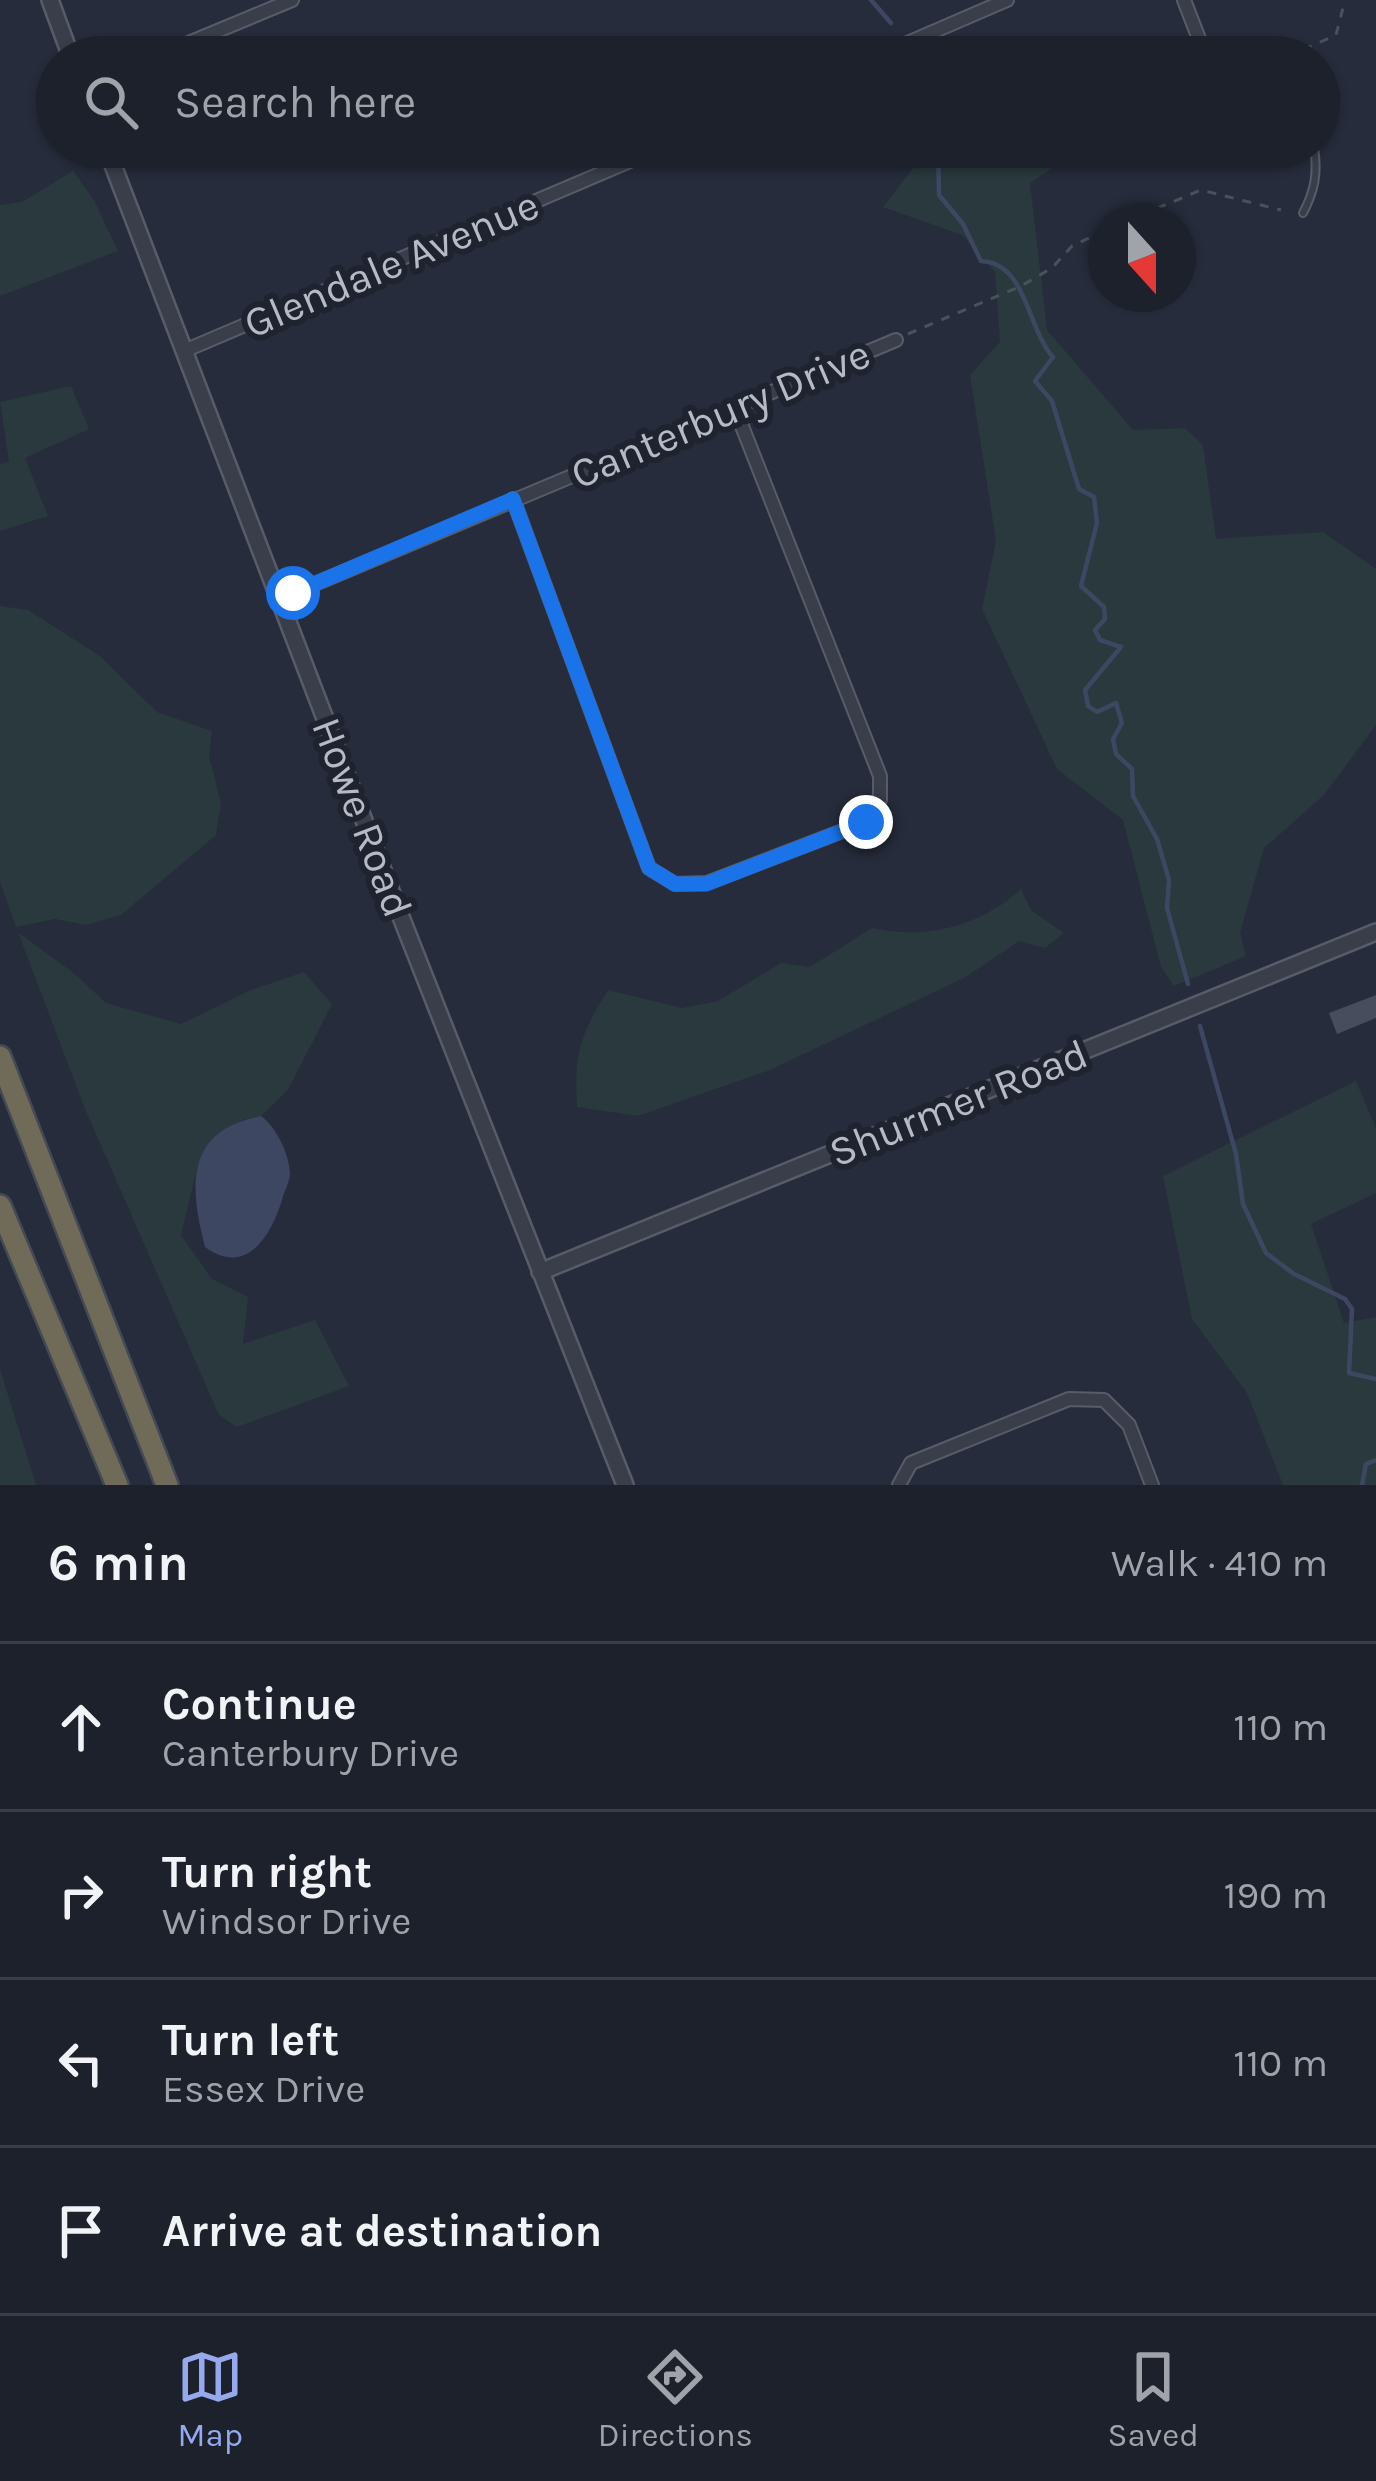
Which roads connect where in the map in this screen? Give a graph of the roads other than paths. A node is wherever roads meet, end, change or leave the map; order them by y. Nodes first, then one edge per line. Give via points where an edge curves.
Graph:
1 (50, 0) edge
2 (292, 0) edge
3 (1007, 0) edge
4 (1184, 0) edge
5 (63, 36) edge
6 (205, 36) edge
7 (923, 36) edge
8 (1197, 36) edge
9 (114, 168) edge
10 (614, 168) edge
11 (1317, 168) edge
12 (1303, 213) dead end
13 (896, 340) road end
14 (184, 351) junction
15 (734, 406) junction
16 (513, 499) junction
17 (279, 599) junction
18 (1376, 932) edge
19 (0, 1057) edge
20 (0, 1206) edge
21 (540, 1272) junction
22 (116, 1485) edge
23 (167, 1485) edge
24 (625, 1485) edge
25 (899, 1485) edge
26 (1152, 1485) edge

1 - 5 street
2 - 6 street
3 - 7 street
4 - 8 street
9 - 14 street, Howe Road
10 - 14 street, Glendale Avenue
11 - 12 lane
13 - 15 street, Canterbury Drive
14 - 17 street, Howe Road
15 - 16 street, Canterbury Drive
15 - 16 street via 880,776 880,800 866,822 706,884 675,884 649,868
16 - 17 street, Canterbury Drive
17 - 21 street, Howe Road
18 - 21 street, Shurmer Road
19 - 23 highway
20 - 22 highway
21 - 24 street, Howe Road
25 - 26 street via 911,1462 1069,1399 1104,1400 1129,1425

